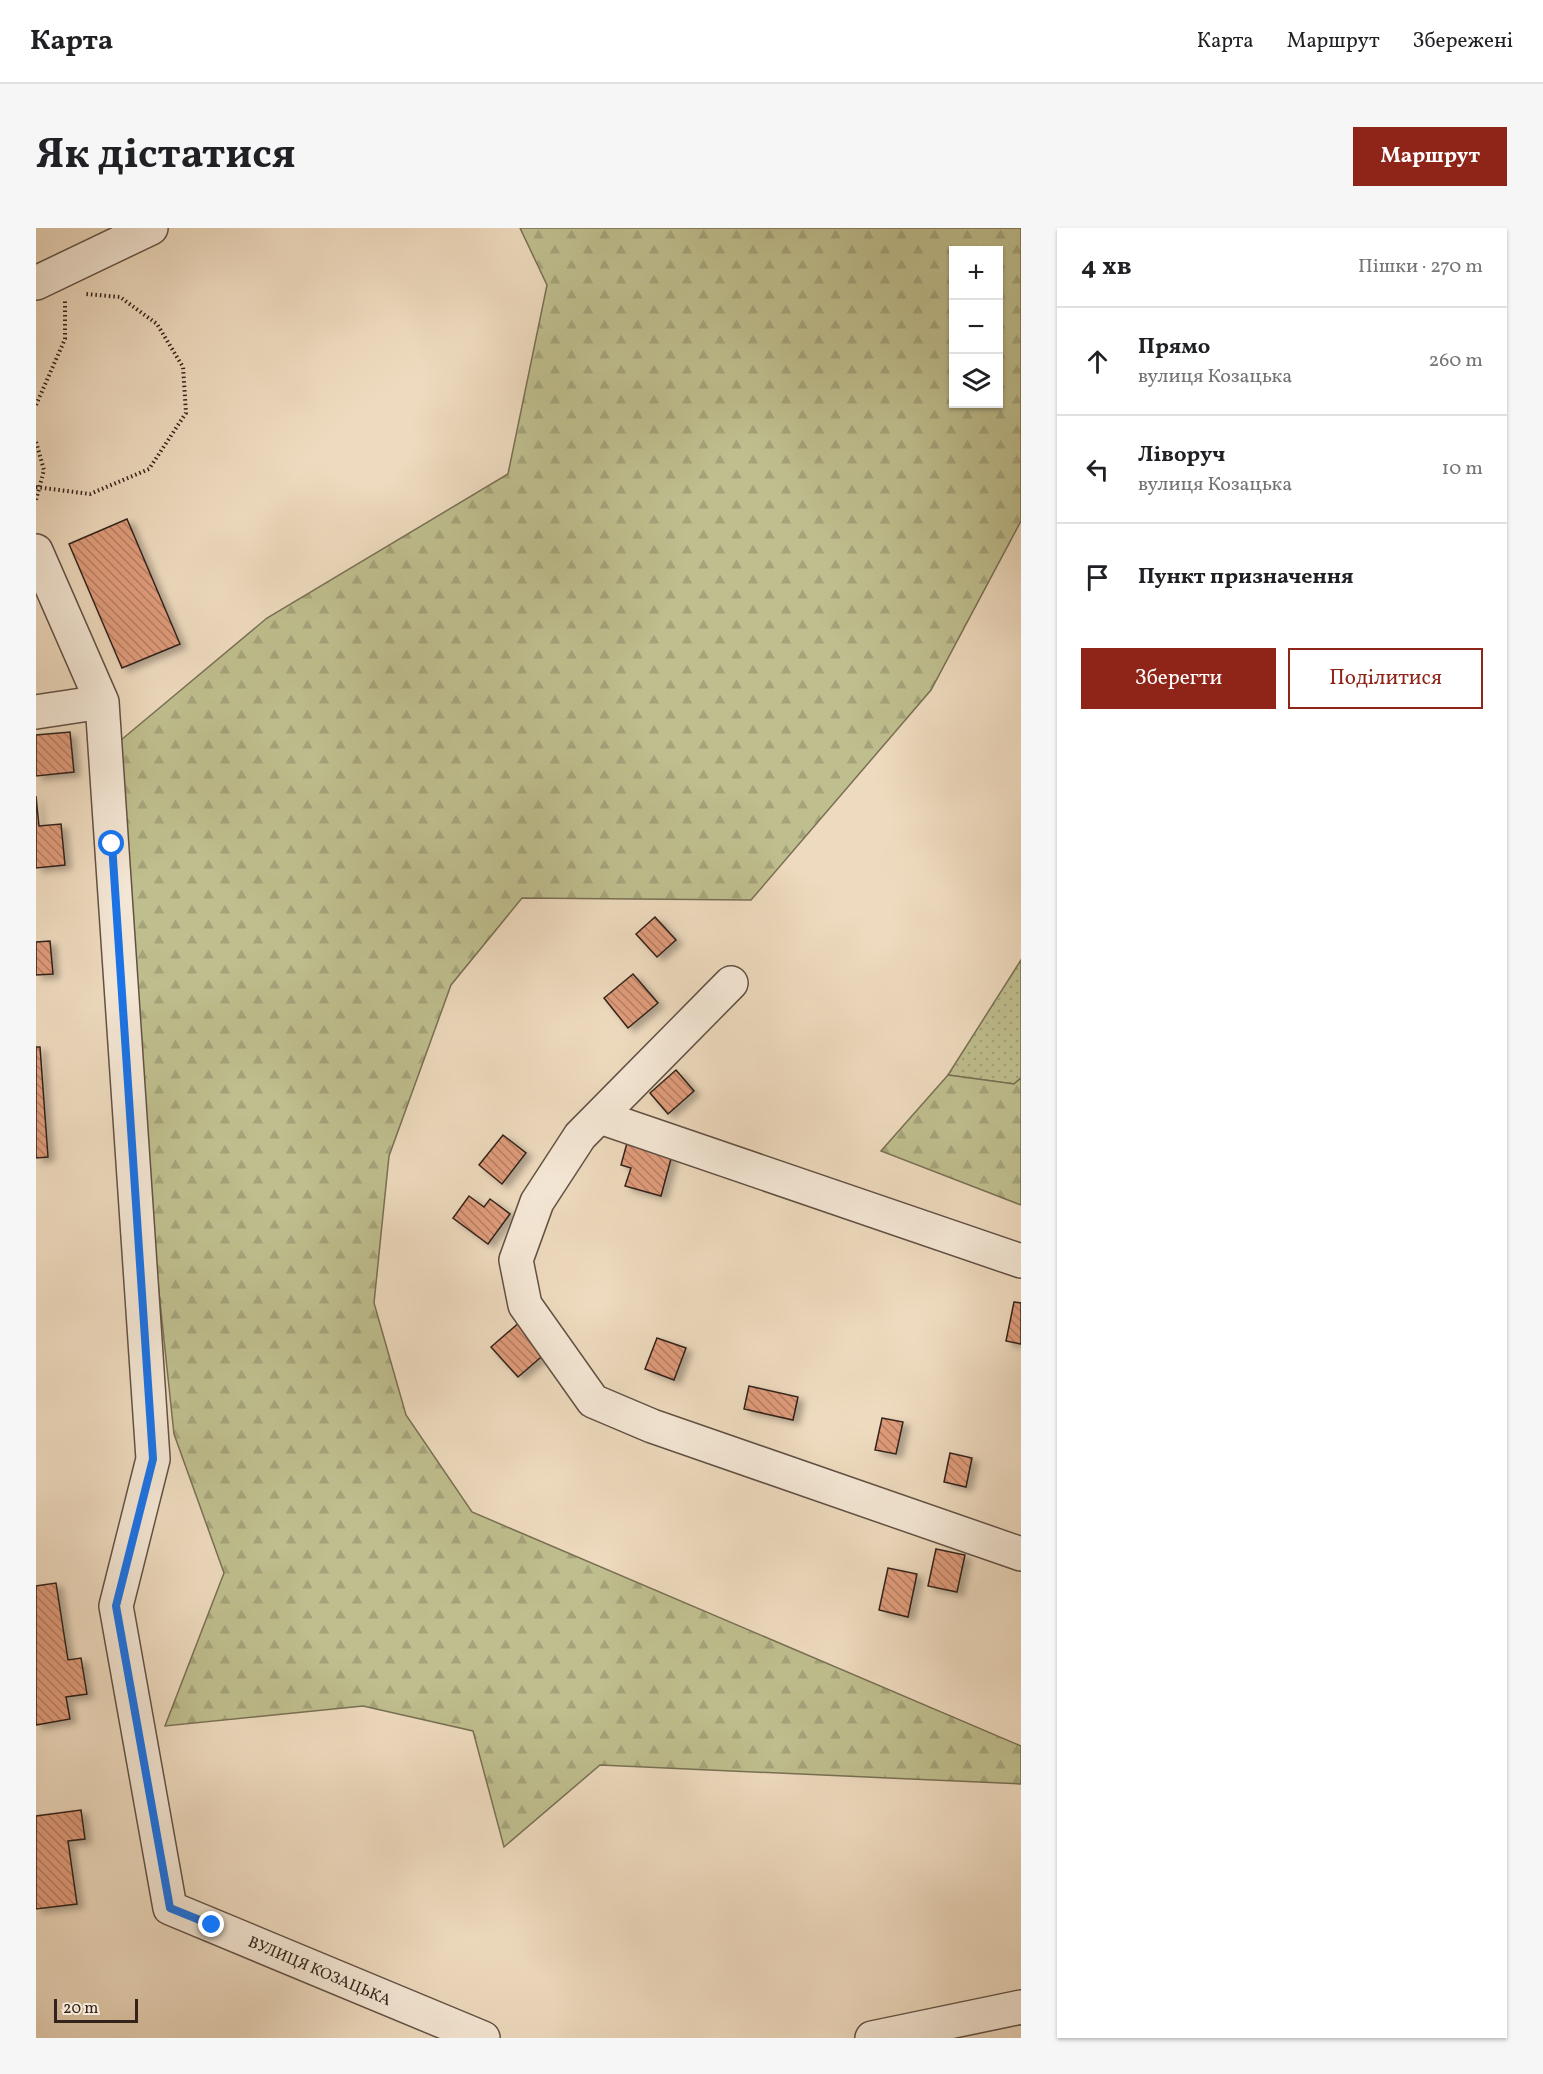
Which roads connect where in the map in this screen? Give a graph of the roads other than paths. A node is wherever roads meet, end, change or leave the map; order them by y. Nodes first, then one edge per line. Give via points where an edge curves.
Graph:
1 (152, 228) edge
2 (36, 283) edge
3 (36, 551) edge
4 (102, 702) junction
5 (36, 712) edge
6 (731, 983) dead end
7 (600, 1117) junction
8 (1021, 1261) edge
9 (1021, 1554) edge
10 (1021, 2007) edge
11 (483, 2038) edge
12 (872, 2038) edge

1 - 2 street
3 - 4 street, ВУЛИЦЯ КОЗАЦЬКА
4 - 5 street
4 - 11 street, ВУЛИЦЯ КОЗАЦЬКА via 153,1459 116,1606 170,1908
6 - 7 street
7 - 8 street
7 - 9 street via 580,1136 537,1202 516,1260 525,1305 592,1401 652,1426
10 - 12 street

